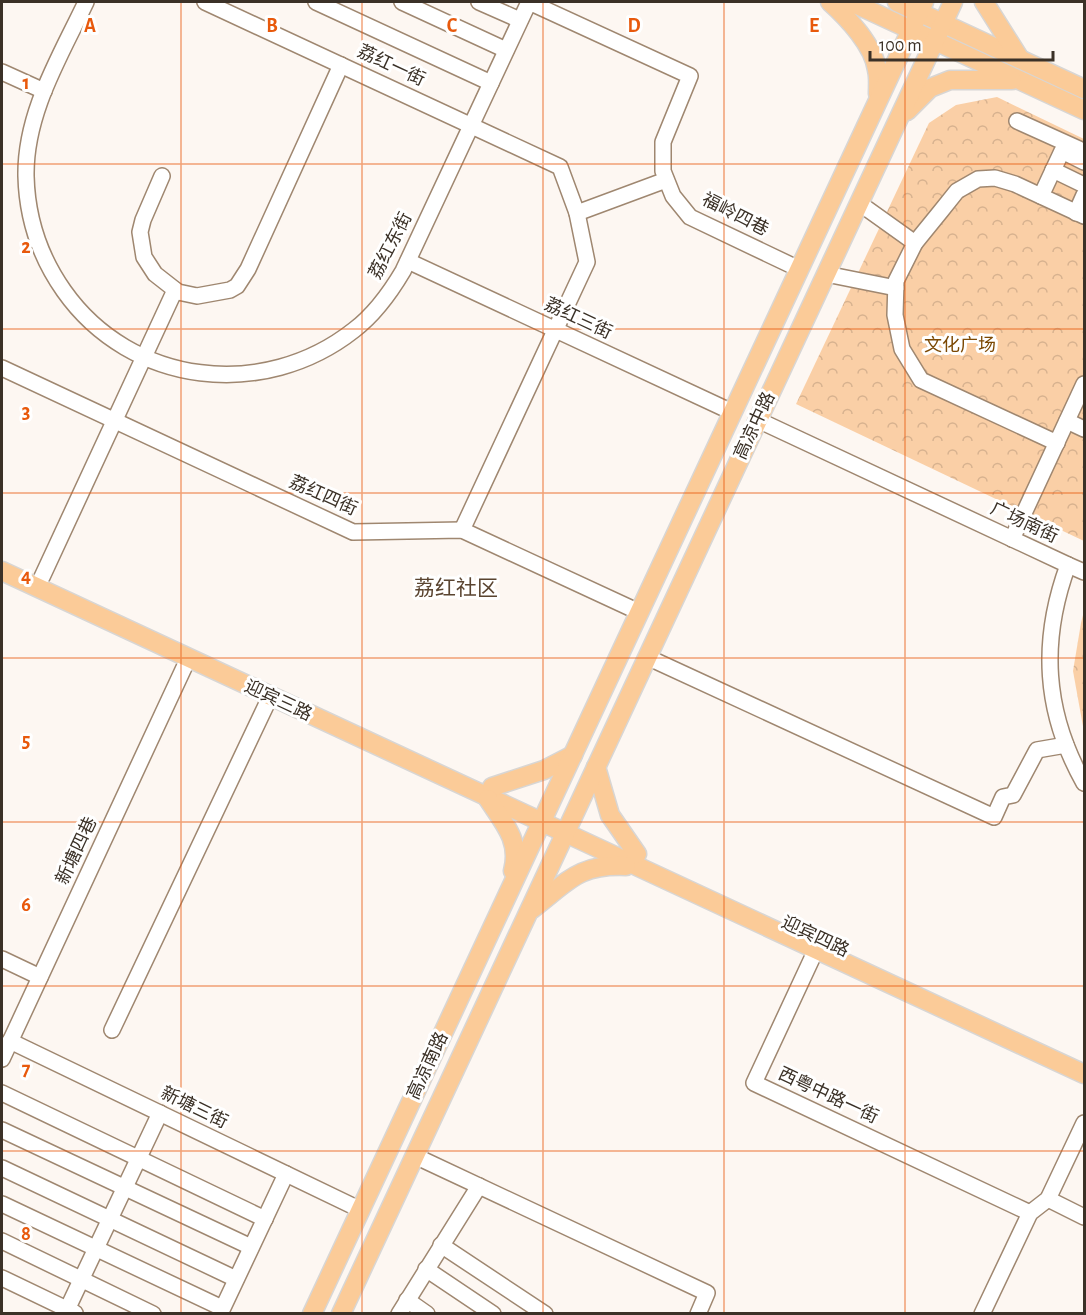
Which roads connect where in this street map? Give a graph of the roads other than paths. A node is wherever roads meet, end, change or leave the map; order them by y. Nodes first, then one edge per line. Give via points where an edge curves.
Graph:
1 (86, 2) edge
2 (205, 2) edge
3 (316, 2) edge
4 (402, 2) edge
5 (479, 2) edge
6 (529, 2) edge
7 (830, 2) edge
8 (851, 2) edge
9 (897, 2) edge
10 (953, 2) edge
11 (984, 2) edge
12 (929, 13) edge
13 (520, 20) junction
14 (923, 35) junction
15 (506, 50) junction
16 (1020, 59) junction
17 (341, 65) junction
18 (2, 72) edge
19 (1019, 80) junction
20 (491, 83) junction
21 (1084, 89) edge
22 (44, 92) junction
23 (879, 99) junction
24 (1084, 110) edge
25 (899, 118) junction
26 (1017, 121) dead end
27 (471, 125) junction
28 (1084, 152) edge
29 (1084, 162) edge
30 (845, 170) junction
31 (1053, 170) junction
32 (162, 176) dead end
33 (666, 180) junction
34 (869, 181) junction
35 (1084, 185) edge
36 (1084, 195) edge
37 (1041, 196) junction
38 (859, 203) junction
39 (578, 213) junction
40 (1080, 215) edge
41 (915, 243) junction
42 (408, 261) junction
43 (799, 269) junction
44 (826, 274) junction
45 (896, 288) junction
46 (175, 290) junction
47 (555, 330) junction
48 (144, 357) junction
49 (2, 368) edge
50 (1084, 384) edge
51 (732, 412) junction
52 (758, 420) junction
53 (114, 421) junction
54 (1067, 421) junction
55 (1084, 429) edge
56 (1057, 443) junction
57 (462, 530) junction
58 (1012, 538) junction
59 (2, 558) edge
60 (1068, 565) junction
61 (2, 572) edge
62 (1084, 572) edge
63 (42, 577) junction
64 (639, 612) junction
65 (648, 657) junction
66 (188, 659) junction
67 (608, 679) junction
68 (632, 690) junction
69 (270, 697) junction
70 (1066, 745) junction
71 (573, 755) junction
72 (596, 767) junction
73 (1084, 783) edge
74 (489, 792) junction
75 (555, 824) junction
76 (636, 860) junction
77 (505, 899) junction
78 (528, 912) junction
79 (818, 945) junction
80 (2, 959) edge
81 (40, 977) junction
82 (469, 977) junction
83 (493, 988) junction
84 (112, 1030) dead end
85 (10, 1041) junction
86 (2, 1059) edge
87 (1084, 1061) edge
88 (1084, 1074) edge
89 (2, 1093) edge
90 (160, 1113) junction
91 (1084, 1123) edge
92 (2, 1130) edge
93 (415, 1156) junction
94 (139, 1158) junction
95 (2, 1168) edge
96 (286, 1174) junction
97 (479, 1185) junction
98 (125, 1188) junction
99 (1048, 1199) junction
100 (2, 1204) edge
101 (361, 1210) junction
102 (1030, 1212) junction
103 (1084, 1216) edge
104 (265, 1218) junction
105 (110, 1219) junction
106 (2, 1241) edge
107 (441, 1245) junction
108 (251, 1247) junction
109 (96, 1249) junction
110 (426, 1269) junction
111 (2, 1278) edge
112 (81, 1279) junction
113 (236, 1280) junction
114 (403, 1307) edge
115 (221, 1311) edge
116 (69, 1312) edge
117 (153, 1314) edge
118 (312, 1314) edge
119 (341, 1314) edge
120 (427, 1314) edge
121 (493, 1314) edge
122 (545, 1314) edge
123 (698, 1314) edge
124 (982, 1314) edge

1 - 22 street, 荔红东街
2 - 17 street, 荔红一街
3 - 20 street
4 - 15 street
5 - 13 street
6 - 13 street, 荔红东街
6 - 33 street, 福岭四巷 via 690,76 663,142
7 - 23 main road via 866,43 877,69
8 - 14 main road
9 - 12 main road
10 - 12 main road
11 - 16 main road
12 - 14 main road
12 - 14 main road, 高凉中路
12 - 16 main road
13 - 15 street, 荔红东街
14 - 19 main road
14 - 23 main road, 高凉中路
14 - 25 main road, 高凉中路
15 - 20 street, 荔红东街
16 - 21 main road
17 - 27 street, 荔红一街
17 - 46 street via 237,286 197,296
18 - 22 street
19 - 24 main road
19 - 25 main road via 950,80 930,88
20 - 27 street, 荔红东街
22 - 48 street, 荔红东街 via 29,137 26,175 30,213 41,250 58,283 82,313 111,338
23 - 30 main road, 高凉中路
25 - 34 main road, 高凉中路
26 - 28 street
27 - 39 street, 荔红一街 via 560,167
27 - 42 street, 荔红东街
29 - 31 street via 1062,151
30 - 34 main road
30 - 43 main road, 高凉中路
31 - 35 street
31 - 37 street
32 - 46 street via 143,220 141,245 155,274
33 - 39 street
33 - 43 street, 福岭四巷 via 690,217
34 - 38 main road, 高凉中路
36 - 40 street
37 - 40 street
37 - 41 street via 995,178 978,179 957,191
38 - 41 street
38 - 44 main road, 高凉中路
39 - 47 street via 587,262
41 - 45 street
42 - 47 street, 荔红三街
42 - 48 street, 荔红东街 via 394,287 356,328 325,350 291,364 255,373 217,375 180,369
43 - 51 main road, 高凉中路
44 - 45 street
44 - 52 main road, 高凉中路
45 - 56 street via 895,315 902,349 921,380
46 - 48 street
47 - 51 street, 荔红三街
47 - 57 street
48 - 53 street
49 - 53 street, 荔红四街
50 - 54 street
51 - 64 main road, 高凉中路
52 - 58 street, 广场南街
52 - 65 main road, 高凉中路
53 - 57 street, 荔红四街 via 353,532
53 - 63 street
54 - 55 street
54 - 56 street
56 - 58 street
57 - 64 street, 荔红四街
58 - 60 street, 广场南街
59 - 63 main road, 迎宾三路
60 - 62 street
60 - 70 street, 广场南街 via 1056,604 1050,654 1054,706
61 - 66 main road, 迎宾三路
63 - 74 main road, 迎宾三路
64 - 67 main road, 高凉中路
65 - 68 main road, 高凉中路
65 - 70 street via 994,818 1003,797 1013,795 1037,750
66 - 69 main road, 迎宾三路
66 - 81 street, 新塘四巷
67 - 68 main road
67 - 71 main road, 高凉中路
68 - 72 main road, 高凉中路
69 - 74 main road, 迎宾三路
69 - 84 street
70 - 73 street, 广场南街
71 - 74 main road
71 - 75 main road, 高凉中路
72 - 75 main road, 高凉中路
72 - 76 main road via 610,815
74 - 75 main road, 迎宾三路
74 - 77 main road via 507,826 516,858
75 - 76 main road, 迎宾四路
75 - 77 main road, 高凉南路
75 - 78 main road, 高凉南路
76 - 78 main road via 592,868 573,876
76 - 79 main road, 迎宾四路
77 - 82 main road, 高凉南路
78 - 83 main road, 高凉南路
79 - 87 main road, 迎宾四路
79 - 88 main road, 迎宾四路
79 - 102 street, 西粤中路一街 via 754,1083
80 - 81 street
81 - 85 street, 新塘四巷
82 - 83 main road
82 - 101 main road, 高凉南路
83 - 93 main road, 高凉南路
85 - 86 street, 新塘四巷
85 - 90 street, 新塘三街
89 - 94 street
90 - 94 street
90 - 96 street, 新塘三街
91 - 99 street
92 - 98 street
93 - 97 street
93 - 119 main road, 高凉南路
94 - 98 street
94 - 104 street
95 - 105 street
96 - 101 street, 新塘三街
96 - 104 street
97 - 107 street
97 - 123 street via 707,1293
98 - 105 street
98 - 108 street
99 - 102 street
99 - 103 street
100 - 109 street
101 - 118 main road, 高凉南路
102 - 124 street
104 - 108 street
105 - 109 street
105 - 113 street
106 - 112 street
107 - 110 street
107 - 122 street
108 - 113 street
109 - 112 street
109 - 115 street
110 - 114 street
110 - 121 street
111 - 116 street
112 - 116 street
112 - 117 street
113 - 115 street
114 - 120 street

